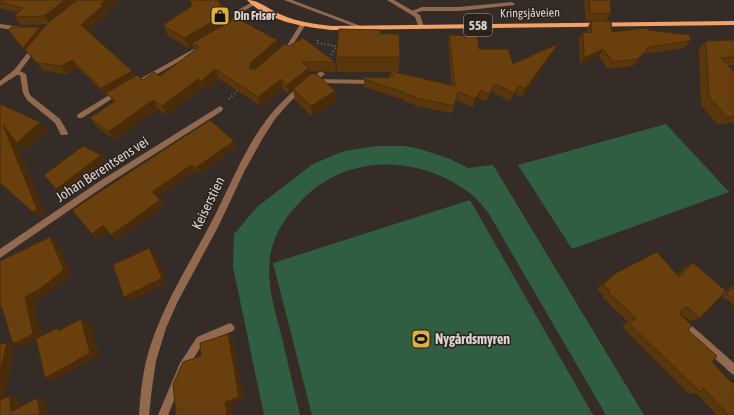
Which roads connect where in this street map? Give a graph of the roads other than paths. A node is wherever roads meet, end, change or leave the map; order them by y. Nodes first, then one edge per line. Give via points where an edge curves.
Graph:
1 (287, 0) edge
2 (390, 0) edge
3 (252, 2) edge
4 (512, 4) dead end
5 (412, 12) junction
6 (734, 23) edge
7 (303, 24) junction
8 (0, 26) edge
9 (421, 27) junction
10 (363, 28) junction
11 (30, 29) edge
12 (227, 31) edge
13 (210, 41) edge
14 (39, 42) edge
15 (277, 57) edge
16 (16, 72) junction
17 (322, 74) edge
18 (310, 82) junction
19 (380, 82) edge
20 (0, 84) edge
21 (220, 109) road end
22 (80, 116) dead end
23 (64, 133) dead end
24 (0, 254) edge
25 (677, 317) edge
26 (230, 328) dead end
27 (734, 370) edge
28 (144, 415) edge
29 (163, 415) edge

1 - 10 street
2 - 5 street
3 - 7 main road, Kringsjåveien / 558 via 281,18
3 - 12 street, Kringsjåveien via 240,11
4 - 5 street, Kringsjåveien via 422,9
5 - 9 street via 419,19
6 - 9 main road, Kringsjåveien / 558
7 - 10 main road, Kringsjåveien / 558 via 332,28
7 - 15 street via 290,45
8 - 11 street
9 - 10 main road, Kringsjåveien / 558
13 - 22 street
14 - 16 street
16 - 20 street
16 - 23 street via 23,74 26,93 58,121
17 - 18 street, Keiserstien
18 - 19 street
18 - 28 street, Keiserstien via 287,100 271,118 237,176 215,224 188,270 154,348 148,368
21 - 24 street, Johan Berentsens vei via 103,183
25 - 27 street
26 - 29 street via 200,340 182,366

